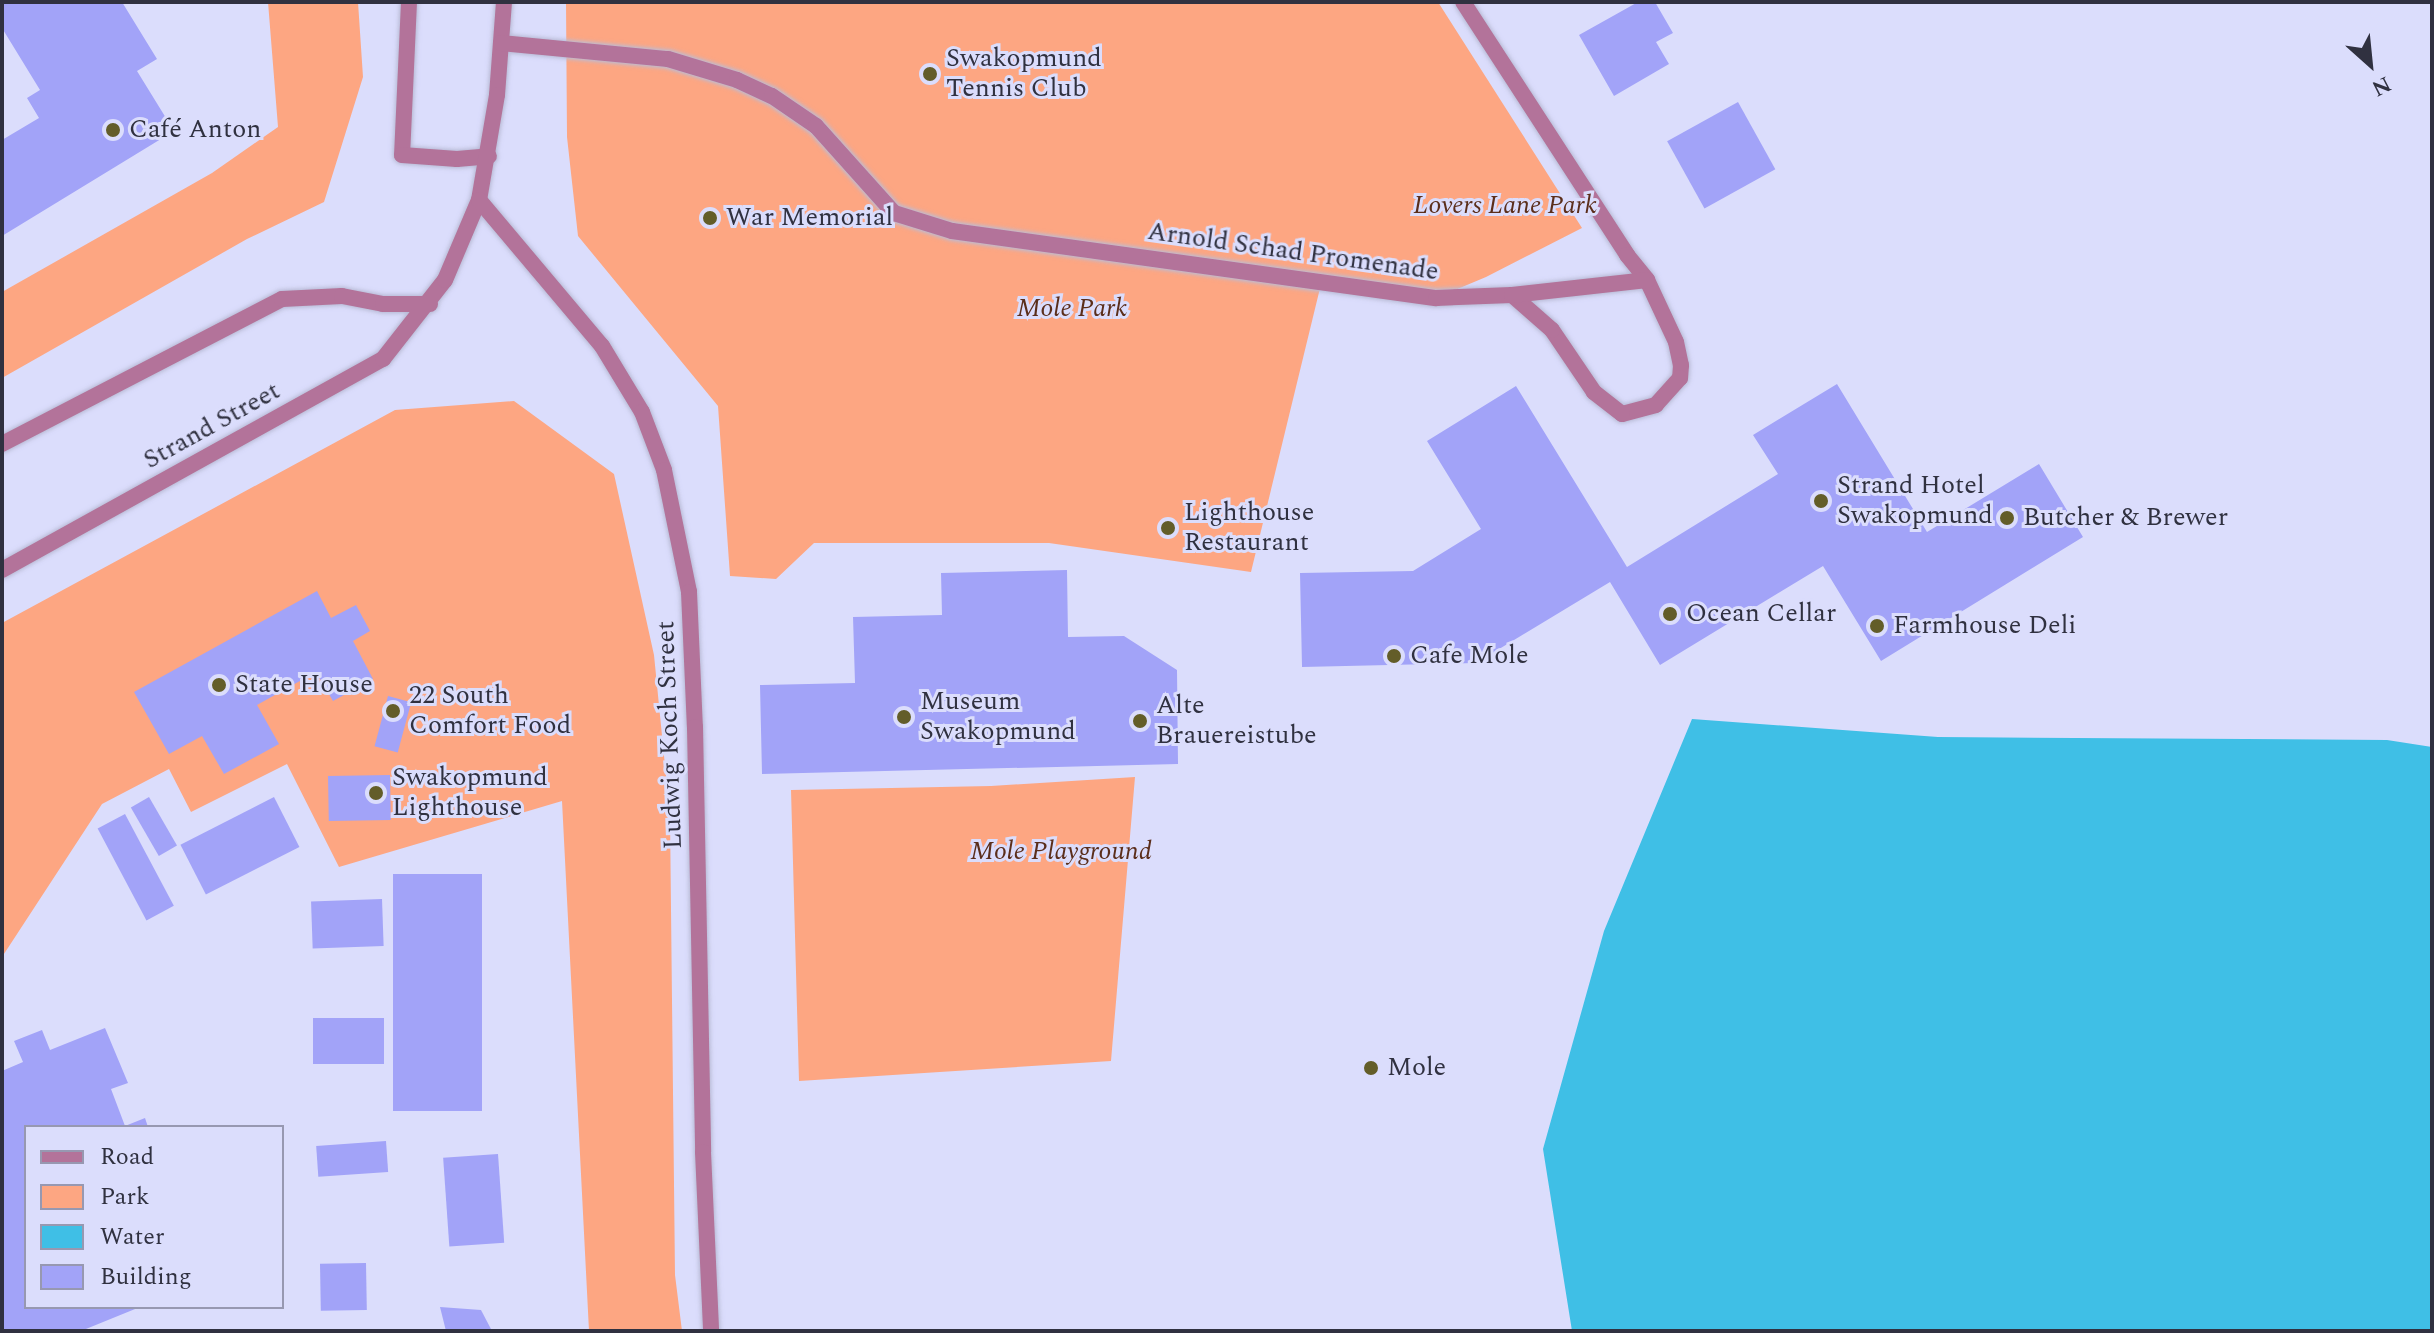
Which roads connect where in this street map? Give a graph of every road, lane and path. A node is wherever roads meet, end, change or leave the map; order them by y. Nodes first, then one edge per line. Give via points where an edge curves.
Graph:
1 (409, 2) edge
2 (504, 2) edge
3 (1463, 2) edge
4 (501, 43) junction
5 (489, 156) junction
6 (479, 200) junction
7 (1647, 280) junction
8 (1512, 295) junction
9 (430, 304) junction
10 (2, 444) edge
11 (2, 570) edge
12 (711, 1331) edge

1 - 5 street via 402,155
2 - 4 street, Strand Street
3 - 7 street
4 - 5 street, Strand Street
4 - 8 street, Arnold Schad Promenade via 668,59 737,80 816,126 894,213 926,225 1436,298
5 - 6 street, Strand Street
6 - 9 street, Strand Street
6 - 12 street, Ludwig Koch Street via 602,346 642,412 664,470 689,592
7 - 8 street, Arnold Schad Promenade
7 - 8 street via 1676,342 1680,378 1656,405 1622,414 1594,392 1552,330
9 - 10 street via 383,304 342,296 282,299
9 - 11 street, Strand Street via 383,359

